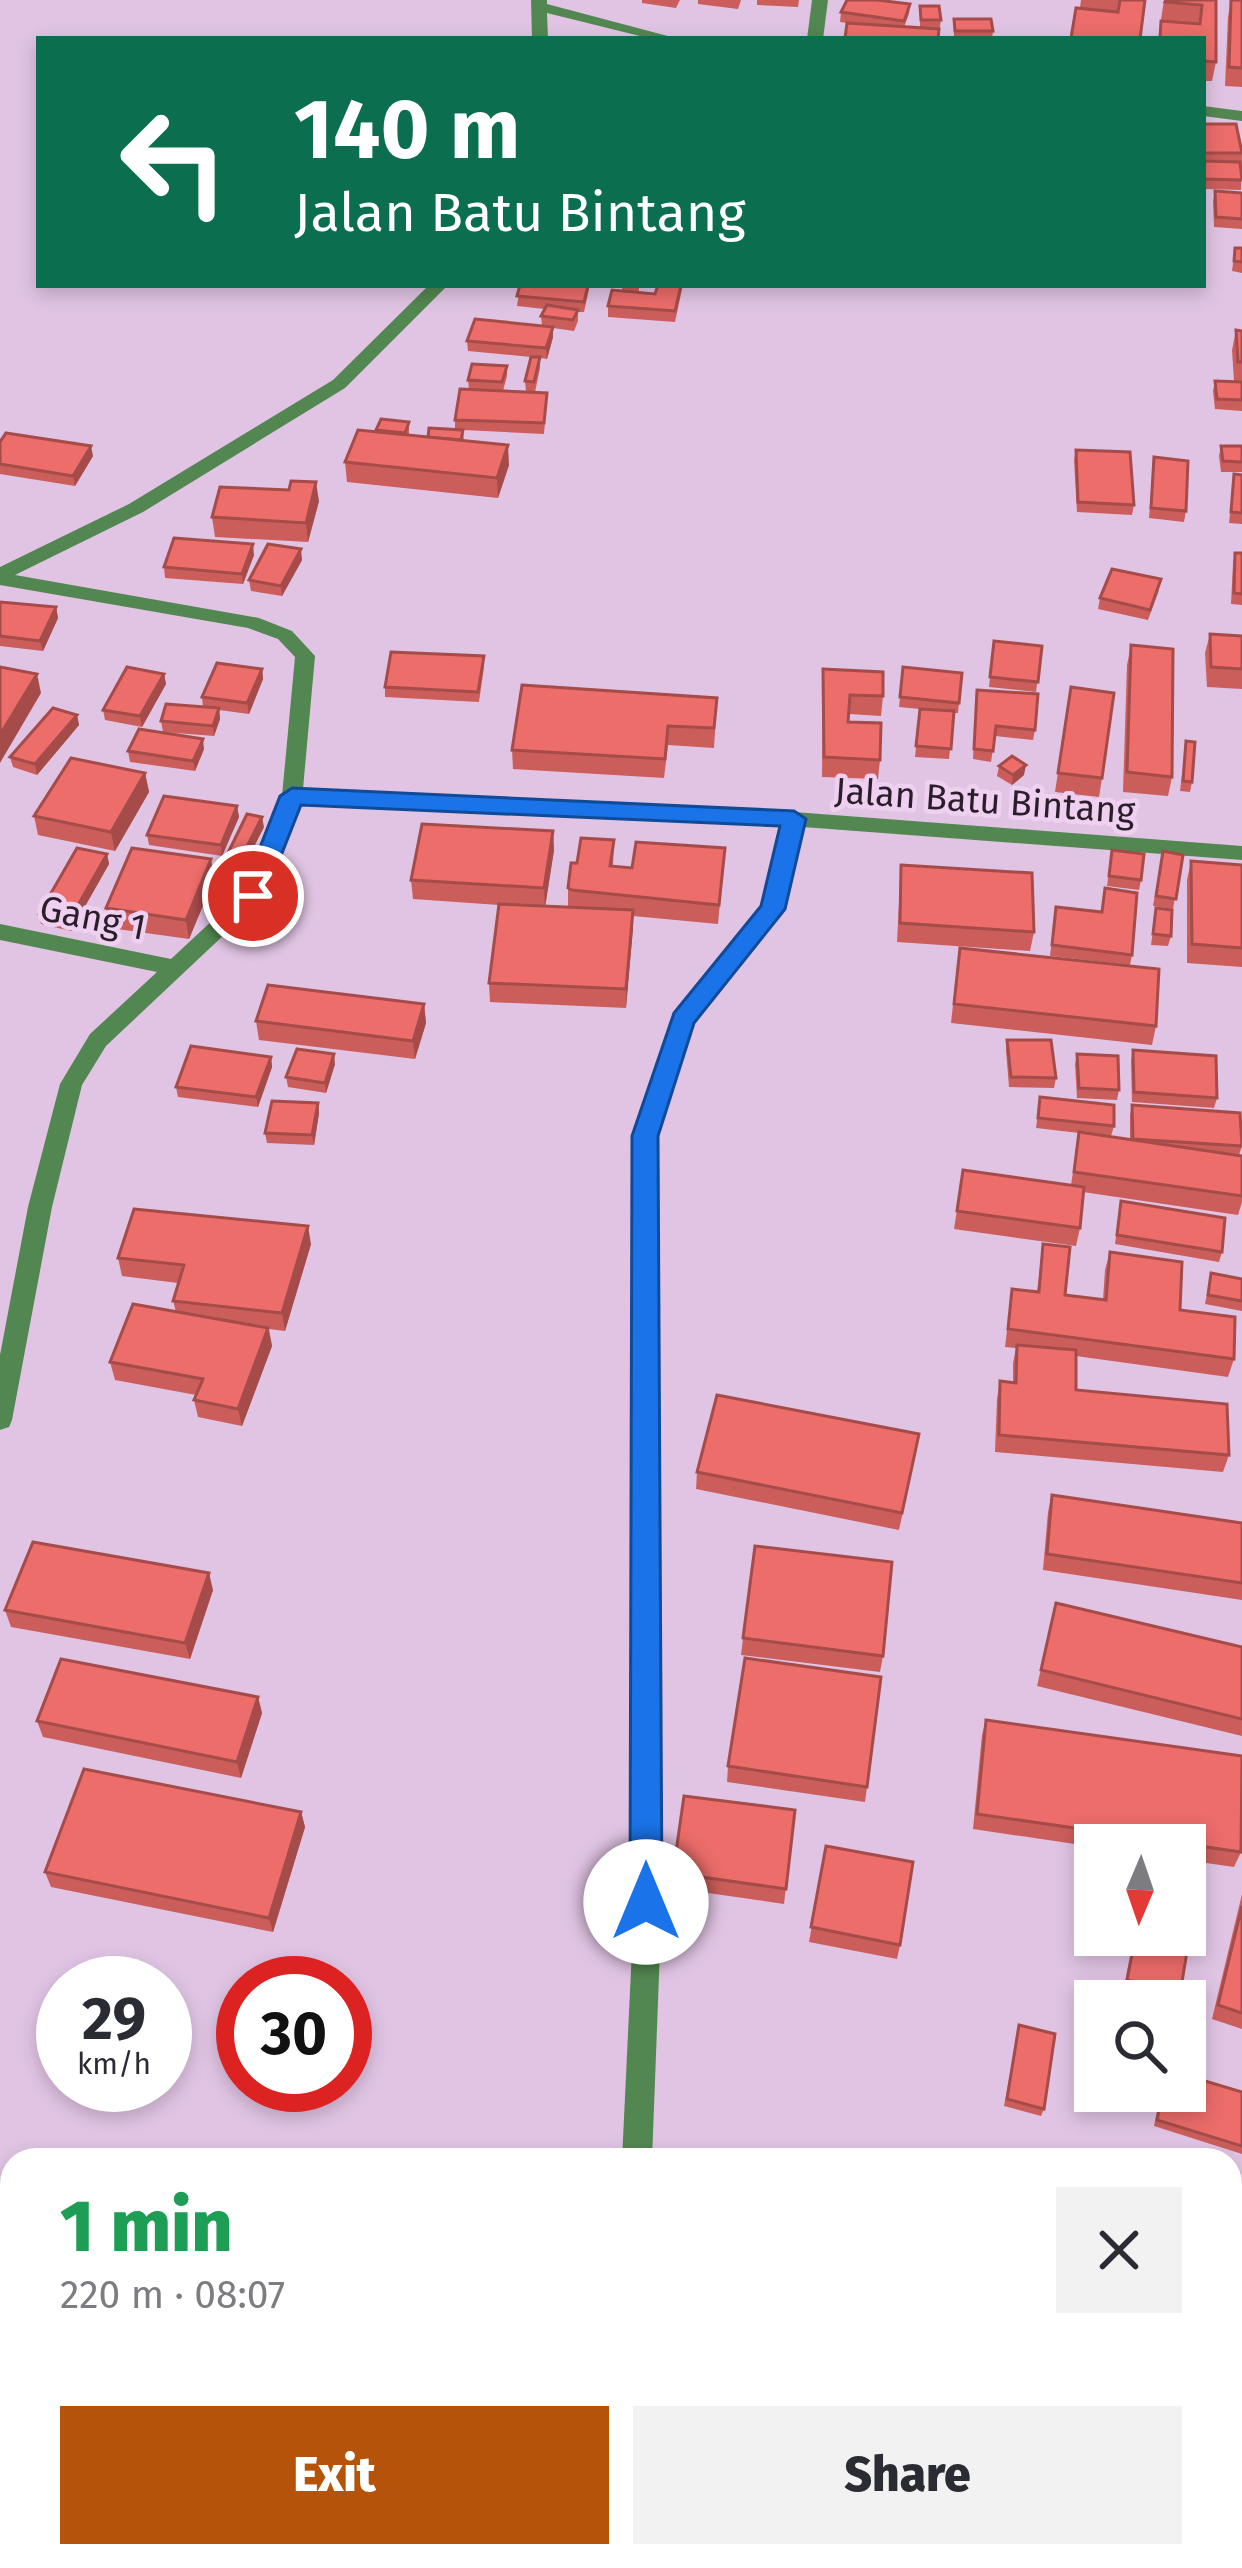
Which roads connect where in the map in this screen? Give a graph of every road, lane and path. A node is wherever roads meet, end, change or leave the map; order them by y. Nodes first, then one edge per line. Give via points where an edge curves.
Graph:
1 (820, 0) edge
2 (539, 3) edge
3 (540, 36) edge
4 (660, 36) edge
5 (815, 36) edge
6 (1206, 111) edge
7 (1242, 116) edge
8 (436, 288) edge
9 (0, 577) edge
10 (292, 796) junction
11 (794, 819) junction
12 (1242, 853) edge
13 (0, 932) edge
14 (172, 967) junction
15 (2, 1404) edge
16 (638, 2148) edge

1 - 5 street
2 - 3 street
2 - 4 street
6 - 7 street
8 - 9 street via 339,383 136,508
9 - 10 street via 252,622 285,635 305,656
10 - 11 street, Jalan Batu Bintang
10 - 14 street via 253,896
11 - 12 street, Jalan Batu Bintang
11 - 16 street via 773,909 683,1019 645,1136 646,1948
13 - 14 street, Gang 1
14 - 15 street via 98,1040 71,1084

